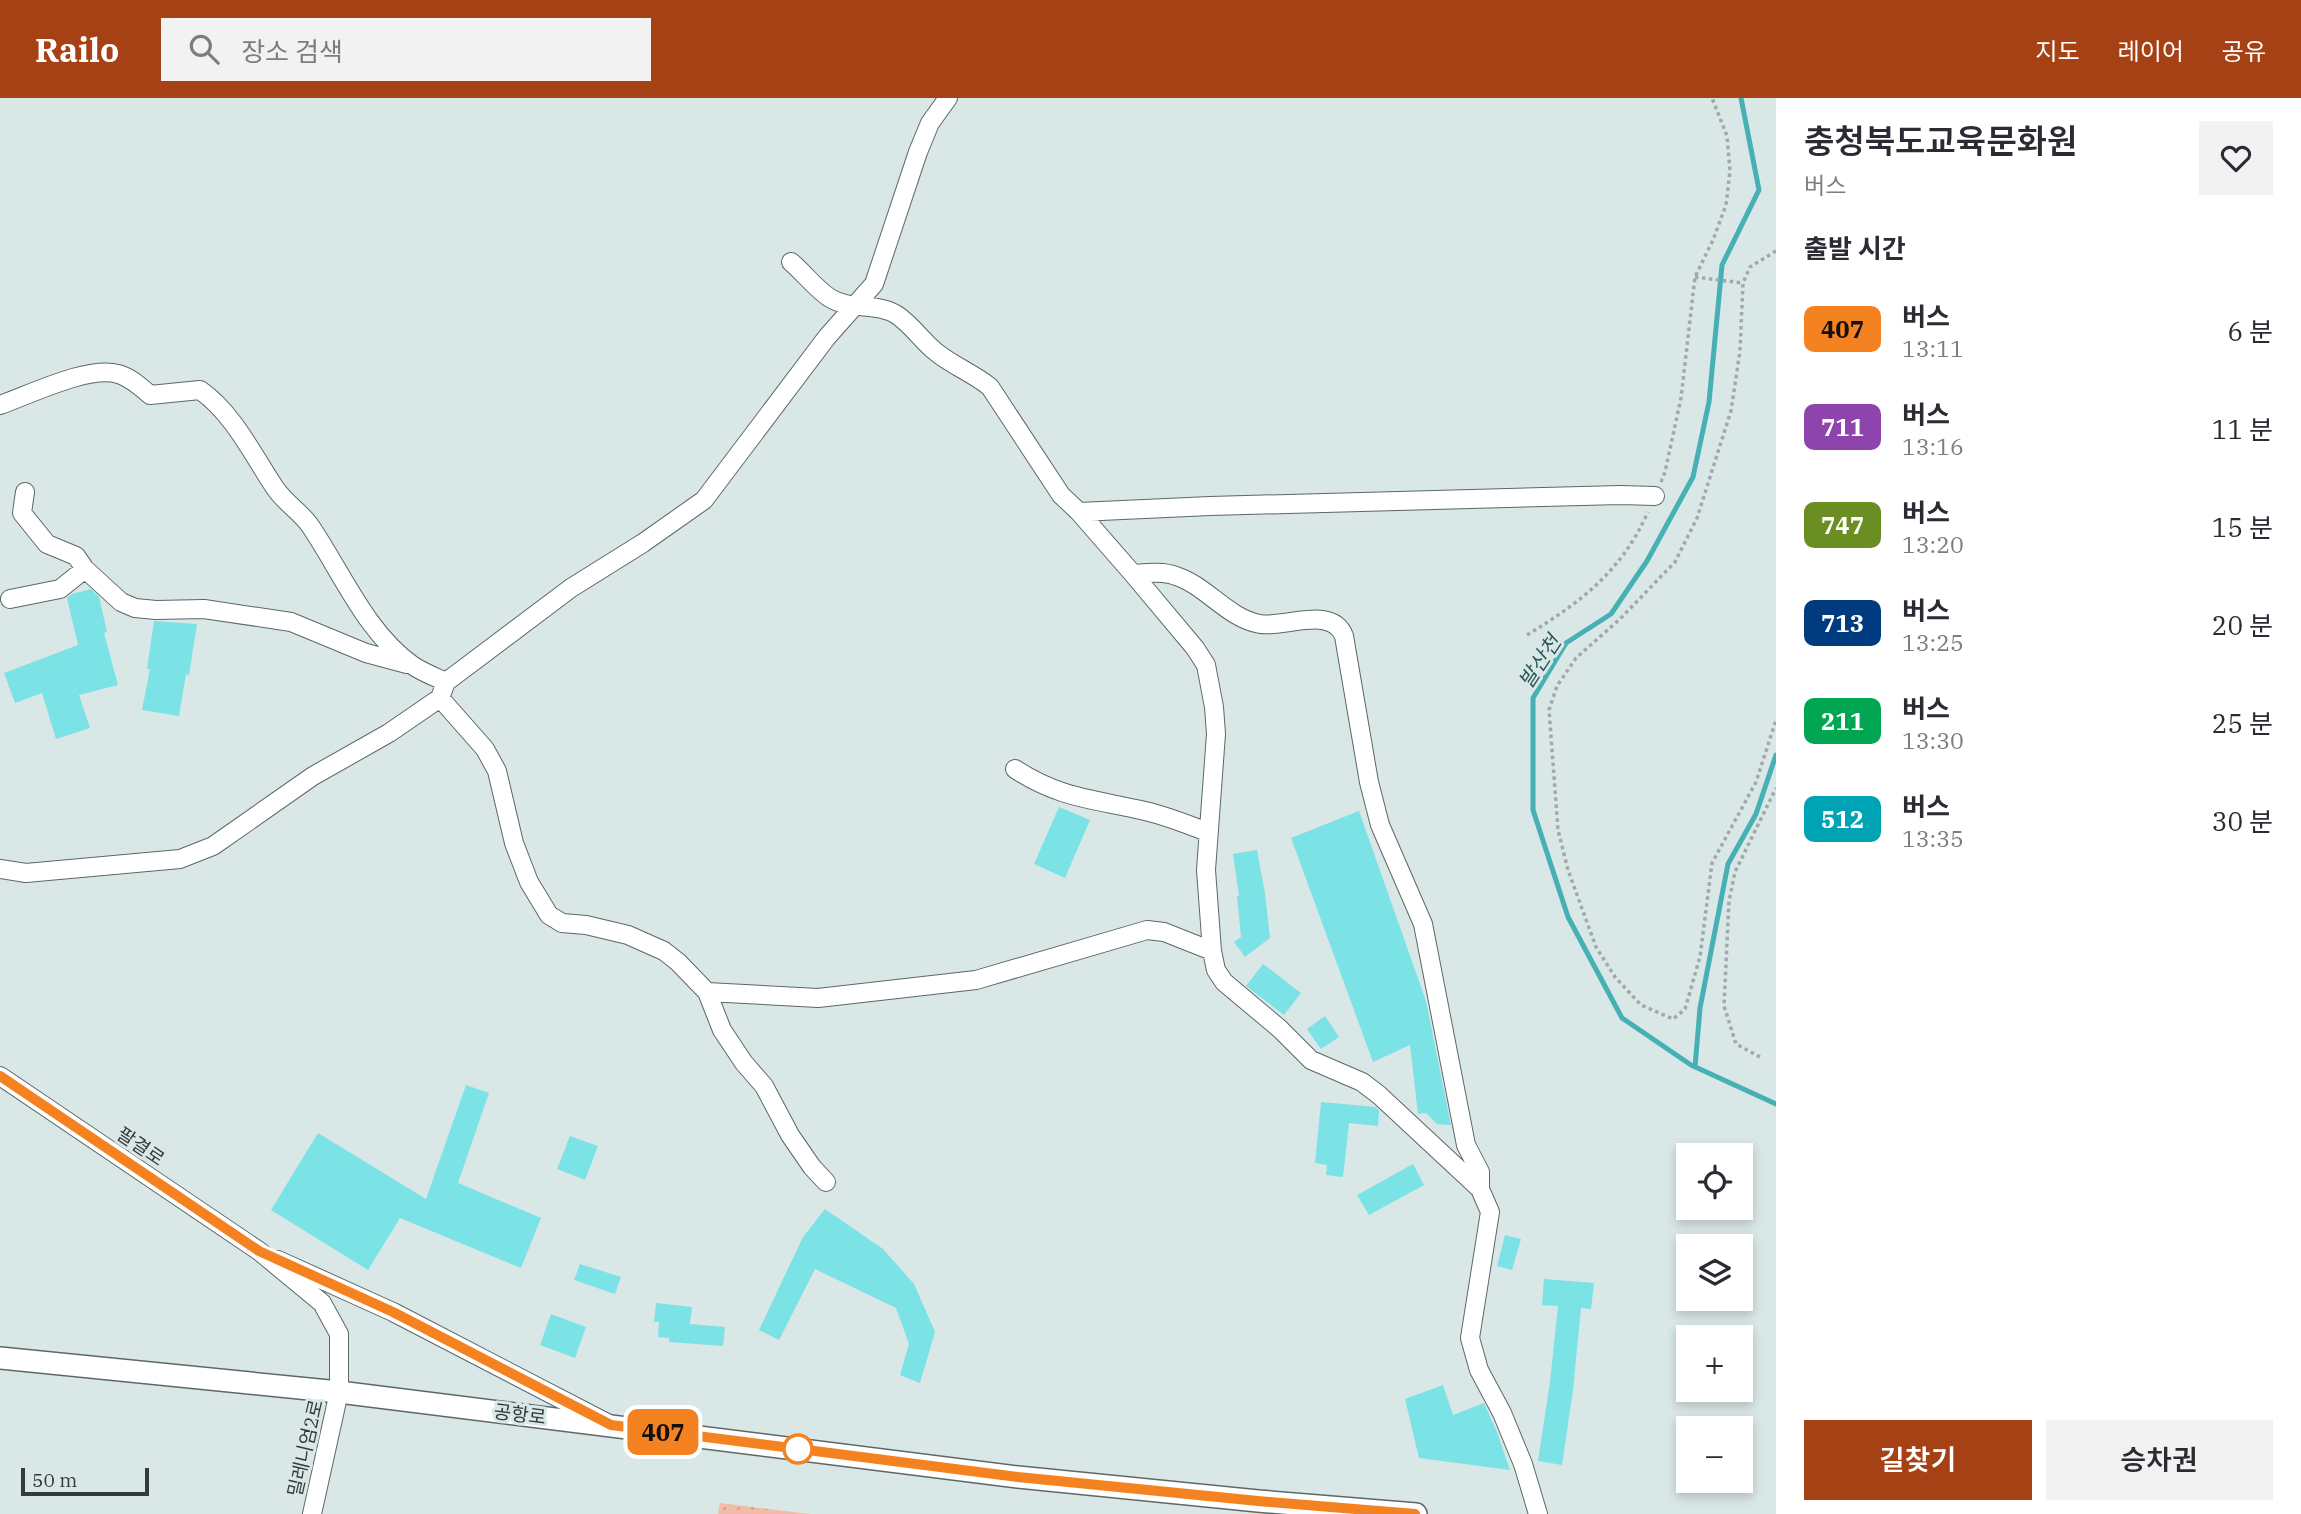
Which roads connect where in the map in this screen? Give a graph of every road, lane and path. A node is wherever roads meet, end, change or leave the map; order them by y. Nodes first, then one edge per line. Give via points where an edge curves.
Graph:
1 (948, 98) edge
2 (1712, 98) edge
3 (1776, 251) edge
4 (790, 262) dead end
5 (1695, 278) junction
6 (1743, 284) junction
7 (856, 307) junction
8 (0, 405) edge
9 (25, 492) dead end
10 (1655, 496) junction
11 (1079, 512) junction
12 (85, 569) junction
13 (1133, 574) junction
14 (10, 599) dead end
15 (1527, 635) dead end
16 (414, 666) junction
17 (443, 690) junction
18 (1776, 720) edge
19 (1015, 769) dead end
20 (1776, 788) edge
21 (1207, 832) junction
22 (0, 869) edge
23 (1212, 951) junction
24 (707, 992) junction
25 (1760, 1058) dead end
26 (0, 1076) edge
27 (827, 1182) dead end
28 (1480, 1189) junction
29 (259, 1251) junction
30 (0, 1359) edge
31 (339, 1392) junction
32 (611, 1425) junction
33 (1257, 1508) edge
34 (312, 1514) edge
35 (1416, 1514) edge
36 (1538, 1514) edge

1 - 7 street via 930,123 918,152 874,284
2 - 5 path via 1727,136 1730,171 1726,205
3 - 6 path via 1750,267
4 - 7 street via 830,299
5 - 6 path
5 - 10 path via 1681,398 1665,472
6 - 18 path via 1731,411 1697,518 1675,562 1576,658 1557,686 1549,710 1558,830 1596,947 1641,1005 1674,1019 1685,1009 1700,957 1712,863 1756,782
7 - 11 street via 879,307 897,316 934,351 990,387 1054,485
7 - 17 street via 827,337 704,500 571,588
8 - 16 street via 99,372 118,374 150,395 200,390 214,400 282,499 309,524 389,645
9 - 12 street via 22,513 38,535 47,544 76,555
10 - 11 street
10 - 15 path via 1621,559 1570,608
11 - 13 street
12 - 14 street via 60,589
12 - 16 street via 121,602 135,608 204,608 291,622 366,653
13 - 21 street via 1206,665 1216,734
13 - 28 street via 1174,575 1240,617 1260,624 1328,620 1341,627 1368,782 1380,825 1423,924 1466,1145 1480,1172
16 - 17 street
17 - 22 street via 388,733 313,776 213,846 180,859 26,873
17 - 24 street via 497,771 514,843 529,882 549,915 562,923 628,935 664,951
19 - 21 street via 1063,793 1145,811
20 - 25 path via 1735,872 1729,901 1724,1006 1736,1044
21 - 23 street
23 - 24 street via 1147,930 976,980 818,998
23 - 28 street via 1224,982 1311,1060 1362,1082
24 - 27 street via 722,1030 764,1086 812,1167
26 - 29 street, 팔결로
28 - 36 street via 1490,1212 1470,1338 1479,1370 1523,1464
29 - 31 street, 밀레니엄2로 via 323,1303 339,1334
29 - 32 street via 393,1312
30 - 31 main road, 공항로
31 - 32 main road, 공항로
31 - 34 street, 밀레니엄2로
32 - 33 main road, 공항로
33 - 35 main road, 공항로

